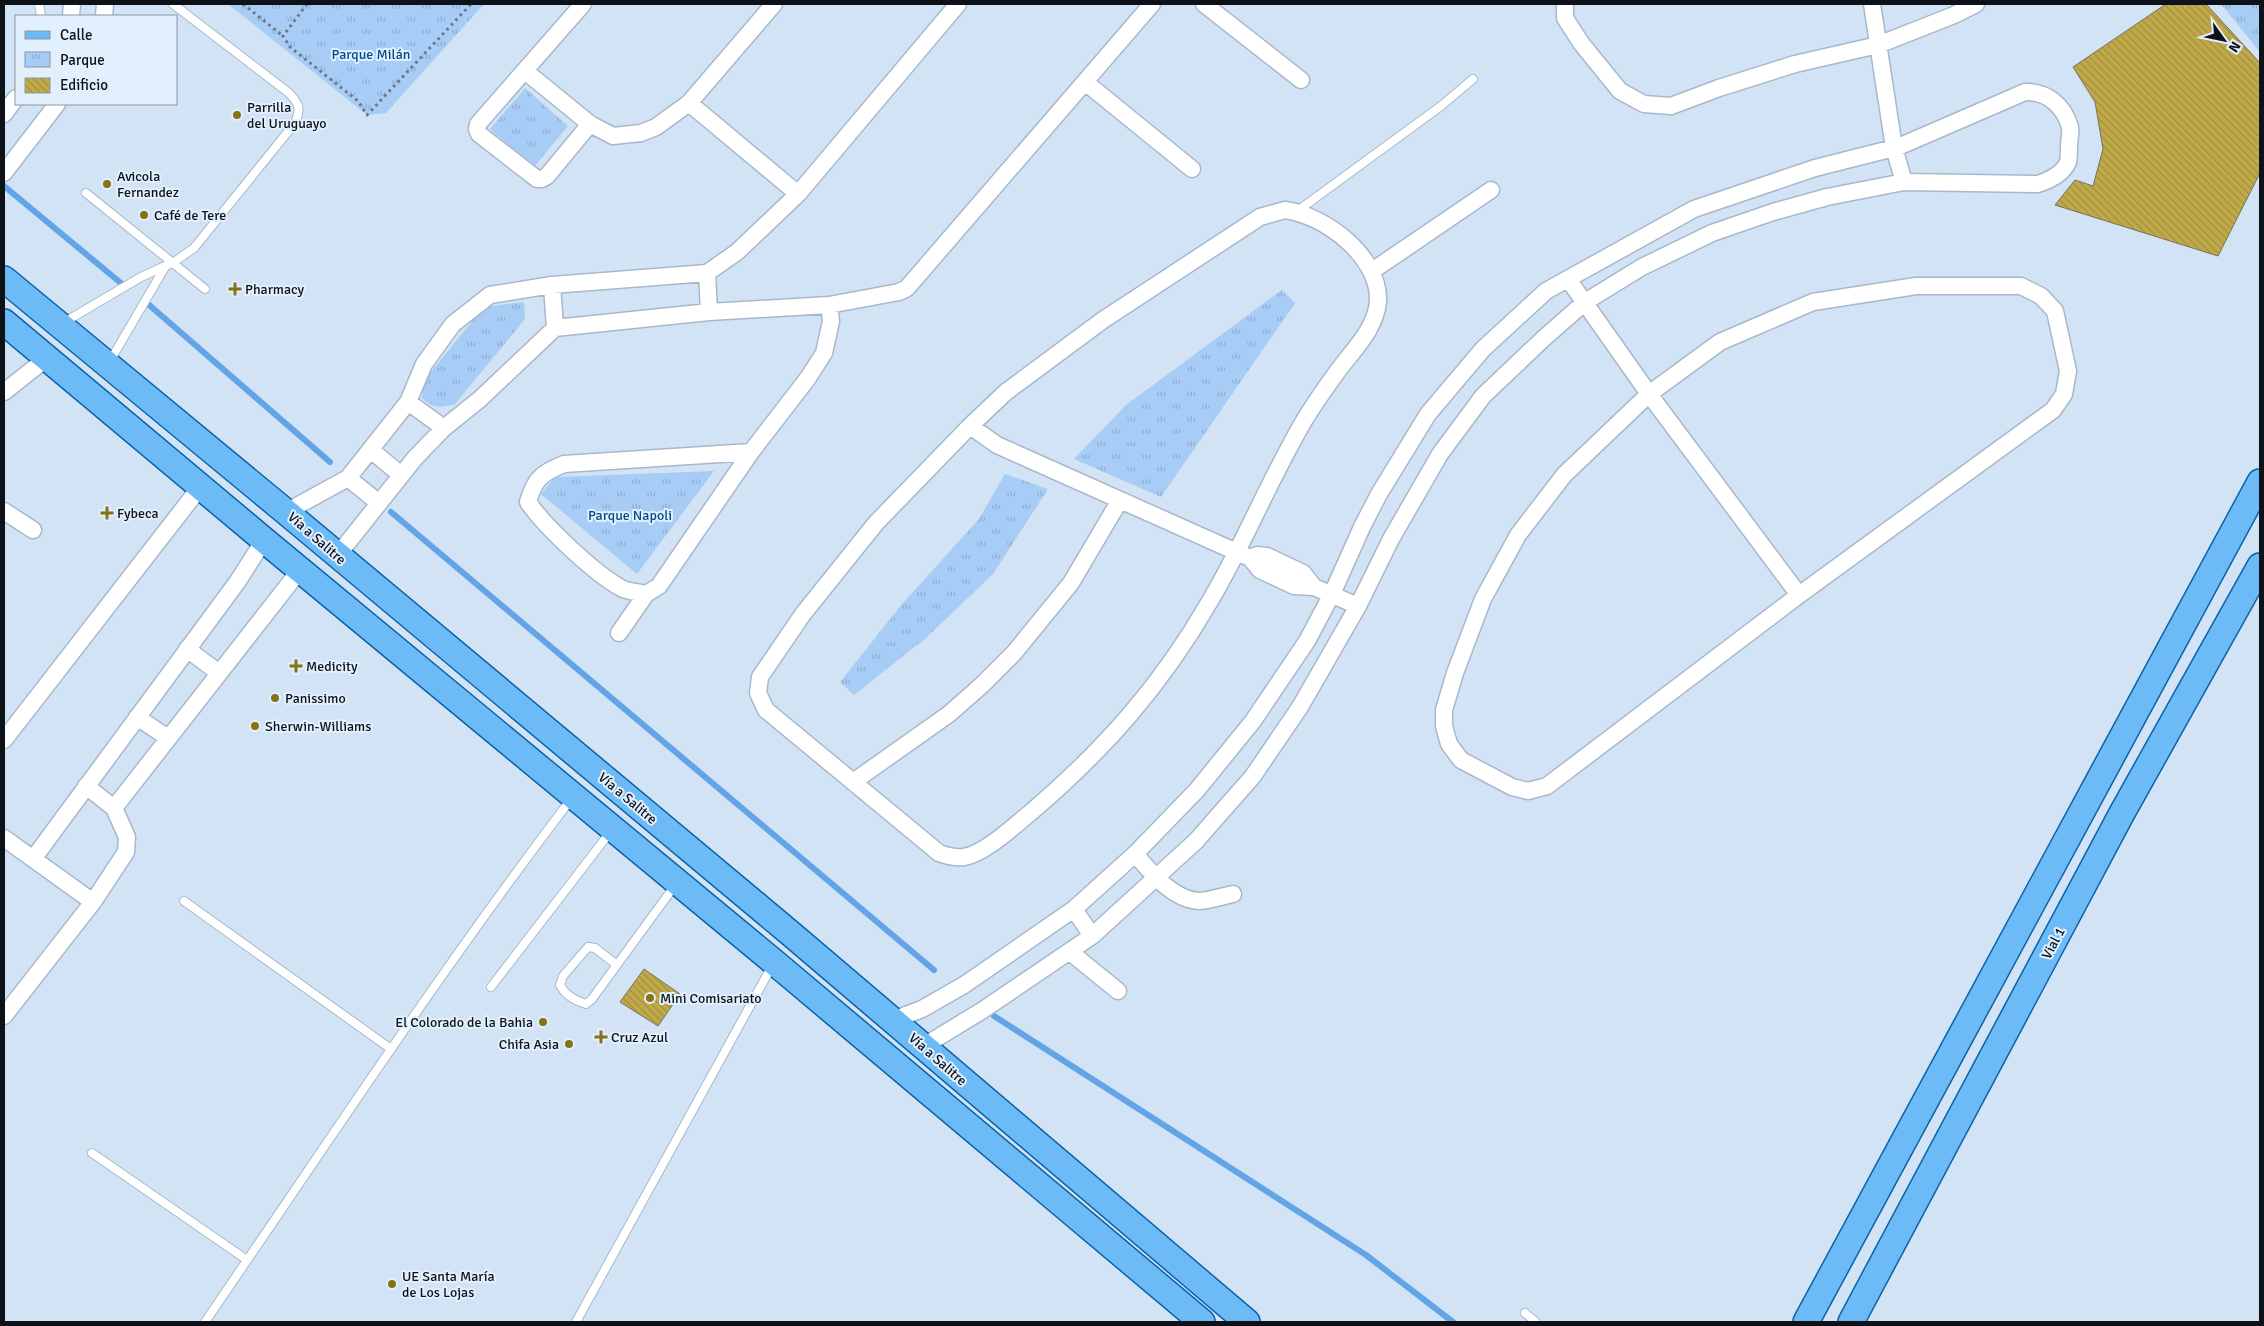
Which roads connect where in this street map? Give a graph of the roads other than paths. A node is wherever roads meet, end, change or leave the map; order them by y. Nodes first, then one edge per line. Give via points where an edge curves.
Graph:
1 (173, 4) edge
2 (583, 4) edge
3 (774, 4) edge
4 (958, 4) edge
5 (1152, 4) edge
6 (1204, 4) edge
7 (1565, 4) edge
8 (1872, 4) edge
9 (1976, 4) edge
10 (1878, 46) junction
11 (525, 70) junction
12 (1473, 79) dead end
13 (1301, 80) dead end
14 (1085, 82) junction
15 (15, 99) edge
16 (689, 103) junction
17 (56, 105) edge
18 (4, 114) edge
19 (590, 124) junction
20 (1894, 148) junction
21 (10, 151) edge
22 (1192, 169) dead end
23 (4, 173) edge
24 (1904, 182) junction
25 (1491, 190) dead end
26 (86, 193) dead end
27 (798, 194) junction
28 (1296, 212) junction
29 (174, 262) junction
30 (164, 268) junction
31 (1372, 271) junction
32 (707, 273) junction
33 (4, 279) edge
34 (1568, 279) junction
35 (552, 285) junction
36 (205, 289) dead end
37 (1586, 302) junction
38 (829, 305) junction
39 (709, 312) junction
40 (4, 322) edge
41 (59, 325) junction
42 (555, 328) junction
43 (47, 358) junction
44 (107, 366) junction
45 (4, 392) edge
46 (1649, 394) junction
47 (408, 402) junction
48 (970, 426) junction
49 (444, 428) junction
50 (371, 450) junction
51 (751, 452) junction
52 (401, 474) junction
53 (348, 478) junction
54 (2260, 482) edge
55 (201, 486) junction
56 (1120, 500) junction
57 (379, 503) junction
58 (4, 511) edge
59 (286, 512) junction
60 (33, 530) dead end
61 (264, 540) junction
62 (1244, 555) junction
63 (337, 556) junction
64 (2260, 566) edge
65 (300, 570) junction
66 (646, 594) junction
67 (1332, 594) junction
68 (1799, 595) junction
69 (1358, 606) junction
70 (619, 633) dead end
71 (187, 649) junction
72 (219, 673) junction
73 (137, 717) junction
74 (168, 738) junction
75 (4, 740) edge
76 (853, 782) junction
77 (86, 786) junction
78 (573, 797) junction
79 (114, 808) junction
80 (612, 830) junction
81 (4, 838) edge
82 (1135, 854) junction
83 (33, 859) junction
84 (1156, 878) junction
85 (677, 883) junction
86 (1233, 894) dead end
87 (184, 901) dead end
88 (93, 902) junction
89 (1074, 909) junction
90 (1092, 936) junction
91 (1070, 952) junction
92 (774, 962) junction
93 (617, 965) junction
94 (491, 987) dead end
95 (1118, 991) dead end
96 (4, 1016) edge
97 (893, 1020) junction
98 (924, 1046) junction
99 (391, 1050) junction
100 (92, 1153) dead end
101 (247, 1260) junction
102 (1222, 1301) junction
103 (1524, 1313) dead end
104 (205, 1322) edge
105 (576, 1322) edge
106 (1202, 1322) edge
107 (1247, 1322) edge
108 (1267, 1322) edge
109 (1536, 1322) edge
110 (1806, 1322) edge
111 (1851, 1322) edge

1 - 29 lane via 289,93 300,111 295,123 224,213 194,248
2 - 11 street
3 - 16 street
4 - 27 street
5 - 14 street
6 - 13 street
7 - 10 street via 1565,18 1581,43 1620,91 1644,104 1671,106 1795,64
8 - 10 street
9 - 10 street
10 - 20 street
11 - 19 street
11 - 19 street via 478,124 479,134 537,179 542,179
12 - 28 lane
14 - 22 street
14 - 38 street via 907,288
15 - 18 street
16 - 19 street via 656,127 641,133 613,136
16 - 27 street
17 - 21 street
20 - 24 street
20 - 24 street via 2034,91 2050,96 2062,110 2070,128 2068,161 2052,180 2038,184
20 - 34 street via 1814,168 1694,209
21 - 23 street
24 - 37 street via 1827,196 1712,233 1642,267
25 - 31 street
26 - 29 lane
27 - 32 street via 737,252
28 - 31 street via 1317,221 1353,246
28 - 48 street via 1285,210 1260,217 1216,245 1103,320 1006,392
29 - 30 lane
29 - 36 lane
30 - 41 lane via 140,277
30 - 44 lane
31 - 62 street via 1378,303 1372,324 1306,417 1272,478
32 - 35 street
32 - 39 street
33 - 41 main road, Vía a Salitre
34 - 37 street
34 - 67 street via 1546,291 1506,326 1428,414 1379,494
35 - 42 street
35 - 47 street via 490,295 453,324 424,364
37 - 46 street
37 - 69 street via 1483,396 1440,454 1391,539
38 - 39 street
38 - 51 street via 830,328 824,353
39 - 42 street
40 - 43 main road
41 - 44 main road, Vía a Salitre
42 - 49 street via 480,399
43 - 45 street
43 - 55 main road
44 - 59 main road, Vía a Salitre
46 - 68 street
46 - 68 street via 1564,475 1518,535 1483,599 1455,673 1444,710 1449,744 1461,760 1512,787 1528,790 1547,786
46 - 68 street via 1720,342 1813,302 1916,286 2021,286 2041,296 2055,311 2068,371 2064,394 2053,410
47 - 49 street
47 - 50 street
48 - 56 street via 997,445
48 - 76 street via 906,490 839,567 760,677 758,693 766,710
49 - 52 street
50 - 52 street
50 - 53 street
51 - 66 street via 659,586
51 - 66 street via 564,464 543,473 528,502 538,516 598,572 625,590
52 - 57 street
53 - 57 street
53 - 59 street
54 - 110 main road
55 - 61 main road
55 - 75 street
56 - 62 street
56 - 76 street via 1071,583 1014,652 949,714
57 - 63 street
58 - 60 street
59 - 63 main road, Vía a Salitre
61 - 65 main road
61 - 71 street
62 - 67 street via 1267,556 1302,573 1314,587
62 - 76 street via 1178,654 1134,712 1060,787 974,854 956,857 939,853
63 - 97 main road, Vía a Salitre
64 - 111 main road, Vial 1 via 2117,822
65 - 72 street
65 - 78 main road
66 - 70 street
67 - 69 street
67 - 82 street via 1306,641 1253,721 1197,790
69 - 84 street via 1300,707 1253,776 1196,841
71 - 72 street
71 - 73 street
72 - 74 street
73 - 74 street
73 - 77 street
74 - 79 street
77 - 79 street
77 - 83 street
78 - 80 main road
78 - 99 lane
79 - 88 street via 127,837 126,852
80 - 85 main road
80 - 94 lane
81 - 83 street
82 - 84 street
82 - 89 street
83 - 88 street
84 - 86 street via 1173,891 1199,901
84 - 90 street
85 - 92 main road
85 - 93 lane
87 - 99 lane
88 - 96 street
89 - 90 street
89 - 97 street via 964,985 922,1009
90 - 91 street
91 - 95 street
91 - 98 street
92 - 105 lane
92 - 106 main road
93 - 93 lane via 586,1004 563,992 560,986 563,976 588,947 595,948
97 - 98 main road, Vía a Salitre
98 - 102 main road, Vía a Salitre
99 - 101 lane
100 - 101 lane
101 - 104 lane
102 - 107 main road, Vía a Salitre
102 - 108 main road
103 - 109 lane

